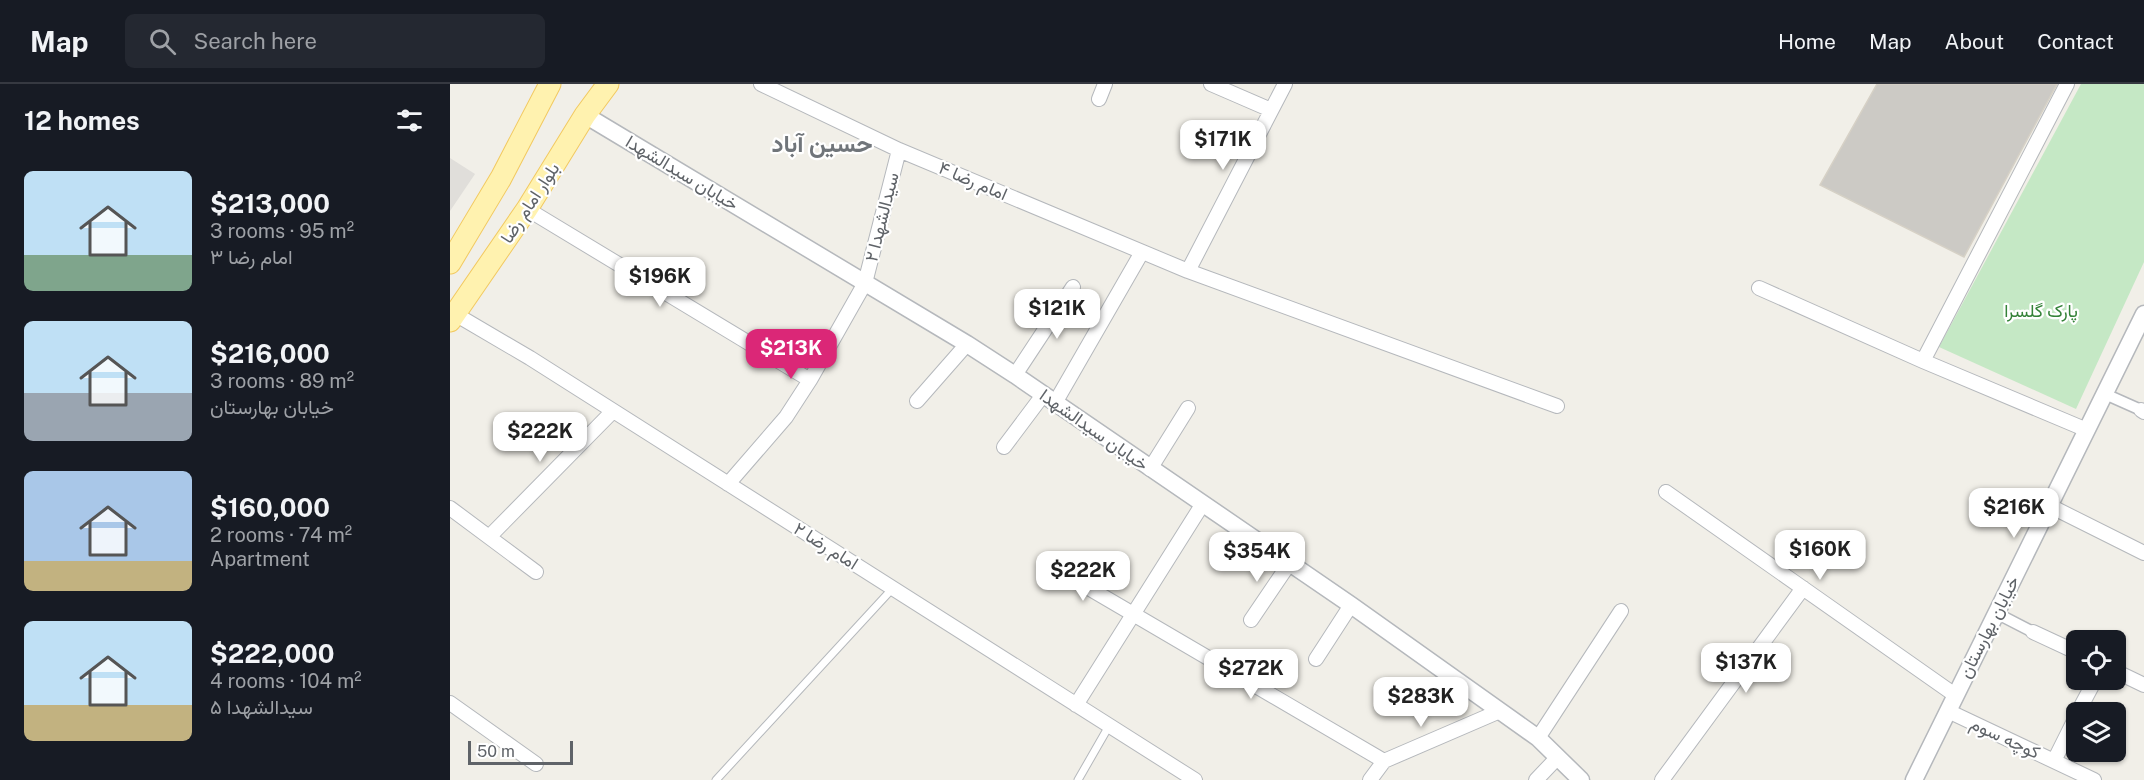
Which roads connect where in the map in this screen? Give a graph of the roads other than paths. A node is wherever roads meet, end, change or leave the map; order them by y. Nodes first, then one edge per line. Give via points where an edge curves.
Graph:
1 (550, 84) edge
2 (608, 84) edge
3 (761, 84) edge
4 (1105, 84) edge
5 (1211, 84) edge
6 (1285, 84) edge
7 (2067, 84) edge
8 (1099, 99) dead end
9 (1271, 110) junction
10 (585, 115) junction
11 (899, 150) junction
12 (528, 209) junction
13 (454, 249) edge
14 (1142, 252) junction
15 (1188, 272) junction
16 (865, 283) junction
17 (1072, 287) dead end
18 (1759, 288) dead end
19 (2144, 314) edge
20 (453, 317) edge
21 (967, 344) junction
22 (1923, 361) junction
23 (1015, 375) junction
24 (810, 380) junction
25 (2104, 394) junction
26 (1049, 399) junction
27 (917, 400) dead end
28 (1557, 406) dead end
29 (1188, 408) dead end
30 (613, 411) junction
31 (2143, 411) edge
32 (2087, 430) junction
33 (1004, 447) dead end
34 (1150, 469) junction
35 (728, 484) junction
36 (1666, 492) dead end
37 (1202, 505) junction
38 (2050, 506) junction
39 (450, 508) edge
40 (489, 537) junction
41 (2144, 553) edge
42 (1046, 563) dead end
43 (1289, 564) junction
44 (536, 572) dead end
45 (892, 588) junction
46 (1803, 588) junction
47 (1351, 605) junction
48 (1621, 610) dead end
49 (1134, 613) junction
50 (1996, 613) junction
51 (1251, 620) dead end
52 (2033, 632) joint
53 (2066, 647) edge
54 (1316, 658) dead end
55 (2126, 676) edge
56 (2144, 685) edge
57 (1955, 695) junction
58 (450, 703) edge
59 (1076, 705) junction
60 (1500, 711) junction
61 (1948, 711) junction
62 (1109, 726) junction
63 (2066, 737) edge
64 (1538, 738) junction
65 (1557, 758) junction
66 (1384, 761) junction
67 (2054, 761) junction
68 (536, 765) dead end
69 (716, 780) edge
70 (1078, 780) edge
71 (1195, 780) edge
72 (1371, 780) edge
73 (1536, 780) edge
74 (1581, 780) edge
75 (1662, 780) edge
76 (1914, 780) edge
77 (2092, 780) edge

1 - 13 main road, بلوار امام رضا via 501,178
2 - 10 main road, بلوار امام رضا
3 - 11 street, امام رضا ۴
4 - 8 street
5 - 9 street
6 - 9 street
7 - 22 street
9 - 15 street
10 - 12 main road, بلوار امام رضا
10 - 16 street, خیابان سیدالشهدا
11 - 14 street, امام رضا ۴
11 - 16 street, سیدالشهدا ۲
12 - 20 main road, بلوار امام رضا
12 - 24 street
14 - 15 street, امام رضا ۴
14 - 26 street
15 - 28 street, امام رضا ۴
16 - 21 street, خیابان سیدالشهدا
16 - 24 street, سیدالشهدا ۲
17 - 23 street
18 - 22 street
19 - 25 street, خیابان بهارستان
20 - 30 street, امام رضا ۲
21 - 23 street, خیابان سیدالشهدا
21 - 27 street
22 - 32 street
23 - 26 street, خیابان سیدالشهدا
24 - 35 street, سیدالشهدا ۲ via 786,417
25 - 31 street
25 - 32 street, خیابان بهارستان
26 - 33 street
26 - 34 street, خیابان سیدالشهدا
29 - 34 street
30 - 35 street, امام رضا ۲
30 - 40 street
32 - 38 street, خیابان بهارستان
34 - 37 street, خیابان سیدالشهدا
35 - 45 street, امام رضا ۲
36 - 46 street
37 - 43 street, خیابان سیدالشهدا
37 - 49 street
38 - 41 street
38 - 50 street, خیابان بهارستان
39 - 40 street
40 - 44 street
42 - 49 street
43 - 47 street, خیابان سیدالشهدا
43 - 51 street
45 - 59 street, امام رضا ۲
45 - 69 lane
46 - 57 street
46 - 75 street
47 - 54 street
47 - 60 street, خیابان سیدالشهدا
48 - 64 street
49 - 59 street
49 - 66 street
50 - 52 street
50 - 57 street, خیابان بهارستان
52 - 53 street
55 - 56 street
57 - 61 street, خیابان بهارستان
58 - 68 street
59 - 62 street, امام رضا ۲
60 - 64 street, خیابان سیدالشهدا
60 - 66 street
61 - 67 street, کوچه سوم
61 - 76 street, خیابان بهارستان
62 - 70 lane
62 - 71 street, امام رضا ۲
63 - 67 street
64 - 65 street, خیابان سیدالشهدا
65 - 73 street
65 - 74 street, خیابان سیدالشهدا
66 - 72 street
67 - 77 street, کوچه سوم

